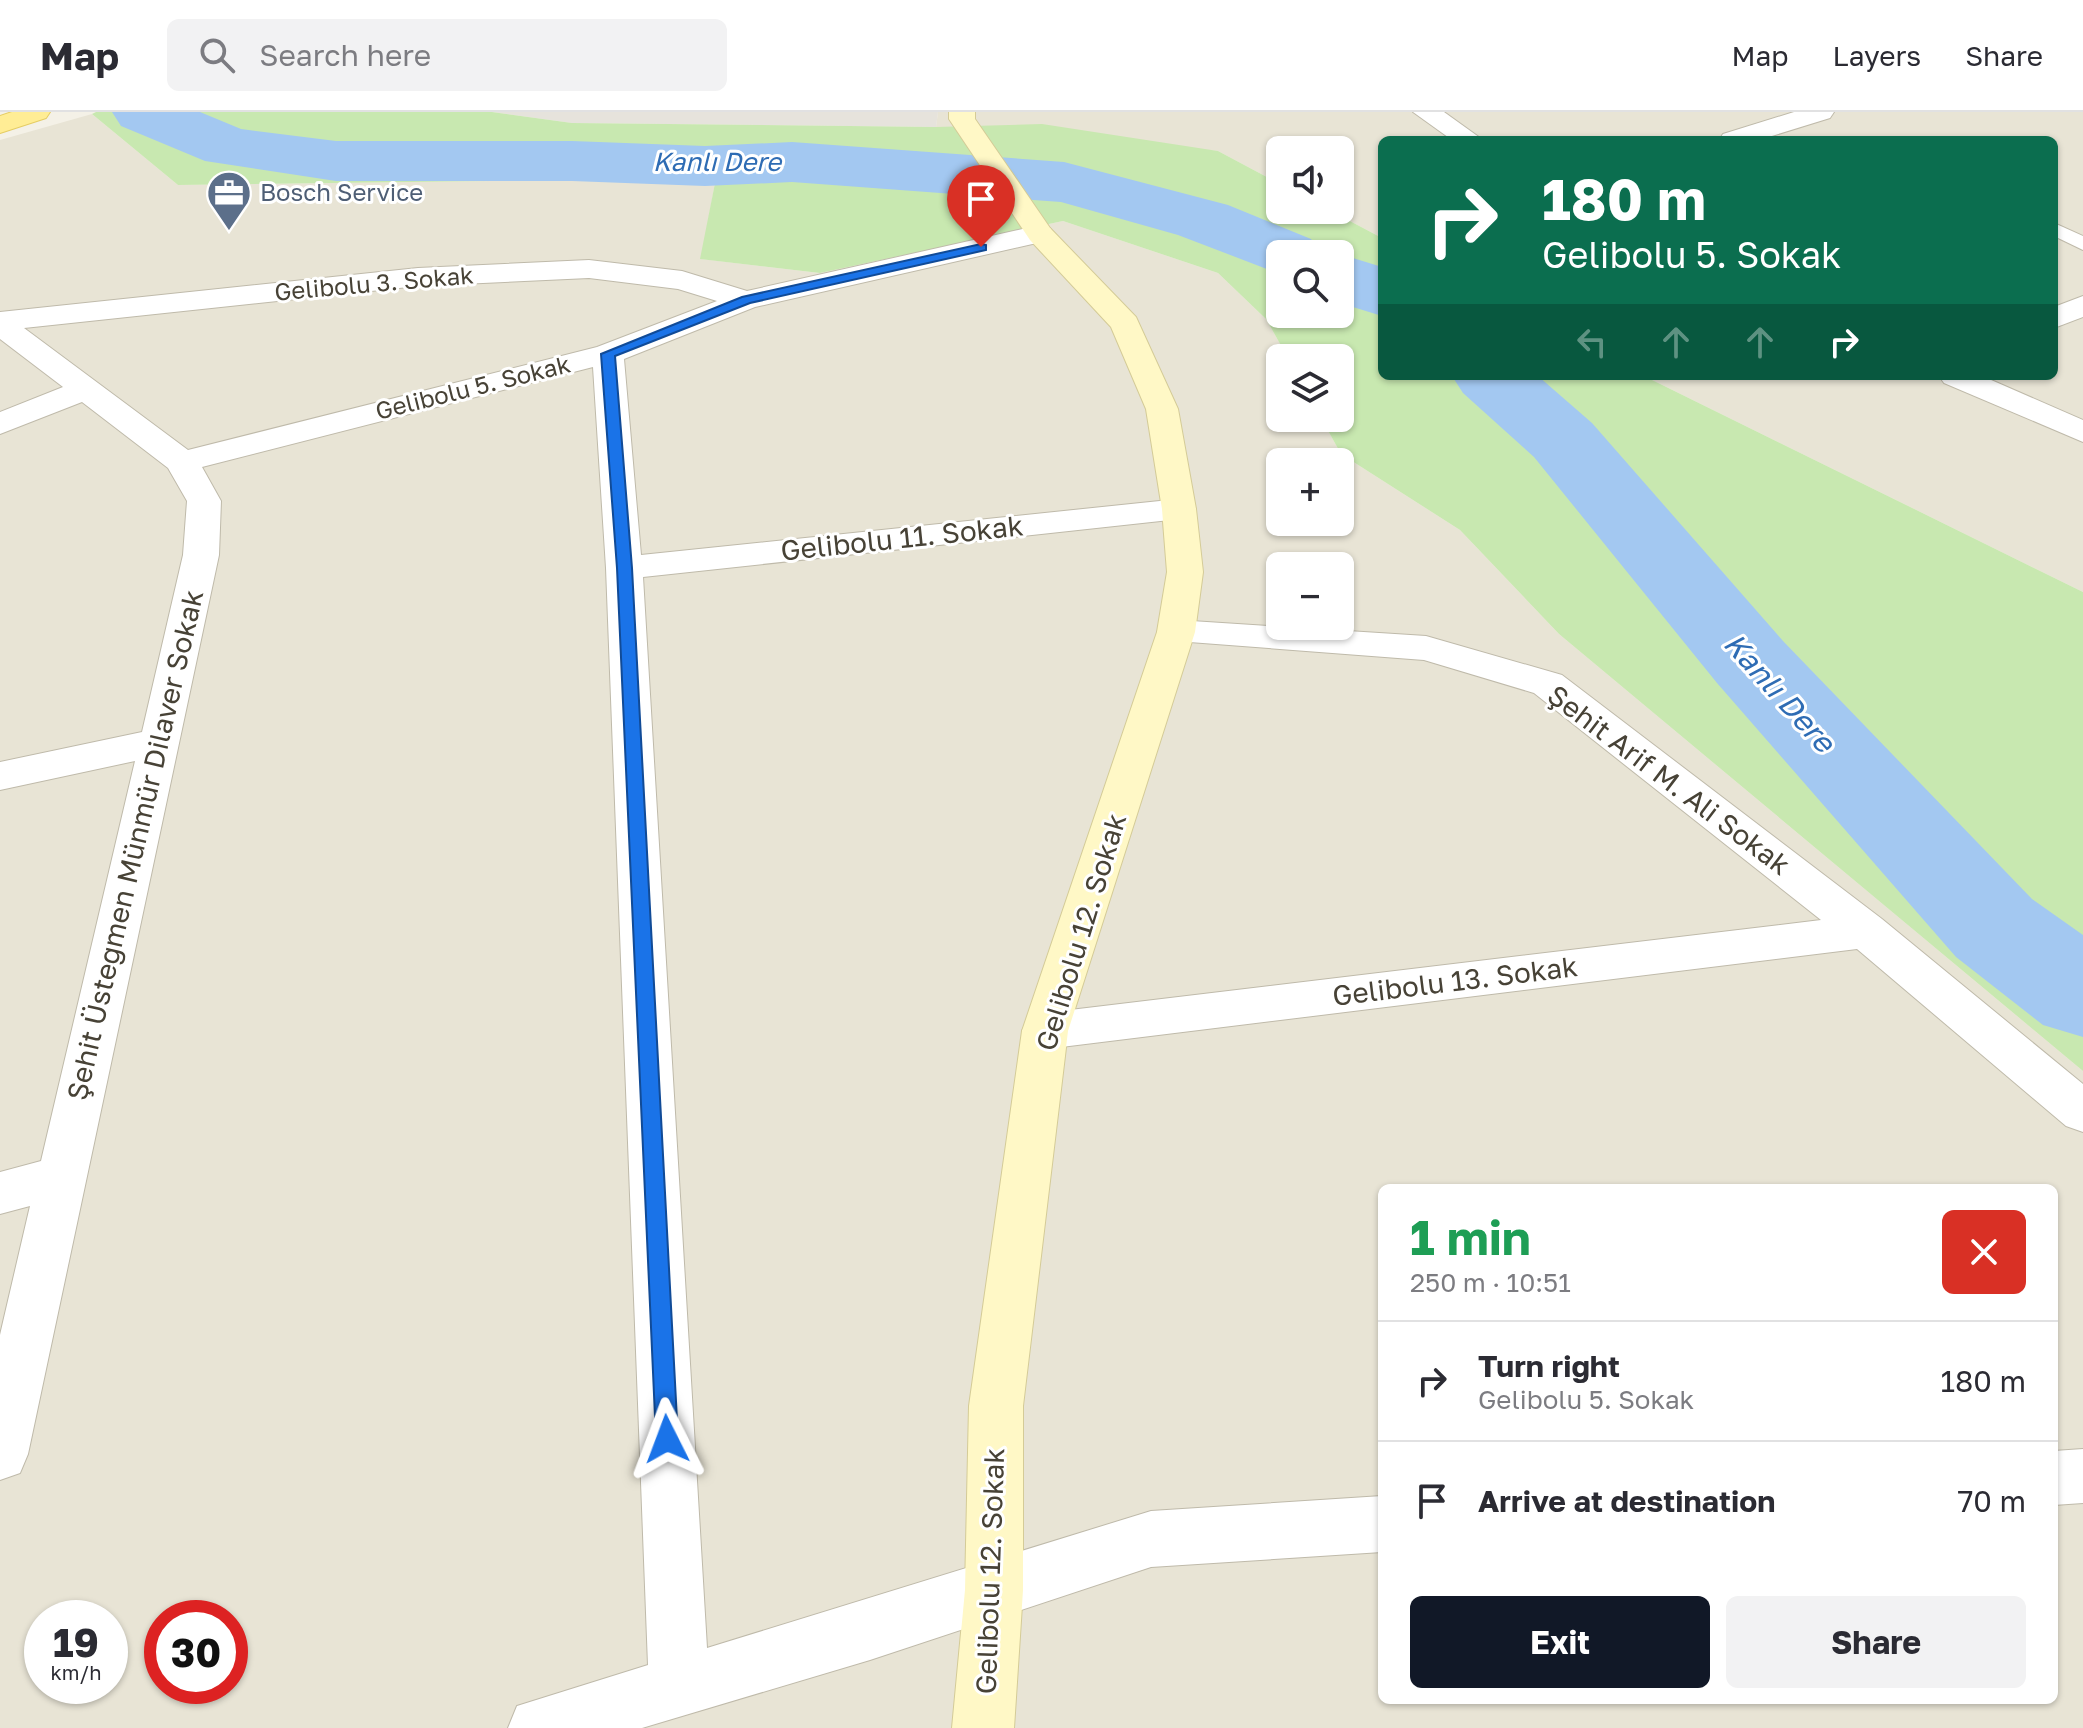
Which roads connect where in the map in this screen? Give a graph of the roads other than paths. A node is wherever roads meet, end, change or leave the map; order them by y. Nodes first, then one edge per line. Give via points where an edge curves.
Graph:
1 (1426, 112) edge
2 (1821, 112) edge
3 (33, 113) edge
4 (962, 115) edge
5 (0, 125) edge
6 (1464, 136) edge
7 (1745, 136) edge
8 (2058, 231) edge
9 (1040, 234) junction
10 (2083, 244) edge
11 (746, 300) junction
12 (2083, 305) edge
13 (2058, 317) edge
14 (0, 322) edge
15 (608, 354) junction
16 (1964, 380) edge
17 (86, 389) junction
18 (0, 424) edge
19 (2083, 432) edge
20 (182, 462) junction
21 (1179, 509) junction
22 (624, 568) junction
23 (1176, 632) junction
24 (158, 742) junction
25 (0, 776) edge
26 (1866, 931) junction
27 (1045, 1031) junction
28 (2083, 1112) edge
29 (60, 1177) junction
30 (0, 1193) edge
31 (0, 1454) edge
32 (2083, 1476) edge
33 (2058, 1478) edge
34 (1378, 1524) edge
35 (994, 1590) junction
36 (679, 1687) junction
37 (539, 1728) edge
38 (983, 1728) edge

1 - 6 street
2 - 7 street
3 - 5 main road
4 - 9 street, Gelibolu 12. Sokak
8 - 10 lane
9 - 11 street, Gelibolu 5. Sokak
9 - 21 street, Gelibolu 12. Sokak via 1125,324 1162,409
11 - 14 street, Gelibolu 3. Sokak via 682,280 589,269 418,277
11 - 15 street, Gelibolu 5. Sokak
12 - 13 street
14 - 17 street, Şehit Üsteğmen Münmür Dilaver Sokak
15 - 20 street, Gelibolu 5. Sokak
15 - 22 street
16 - 19 street
17 - 18 street
17 - 20 street, Şehit Üsteğmen Münmür Dilaver Sokak
20 - 24 street, Şehit Üsteğmen Münmür Dilaver Sokak via 204,501 201,555
21 - 22 street, Gelibolu 11. Sokak
21 - 23 street, Gelibolu 12. Sokak via 1185,572
22 - 36 street
23 - 26 street, Şehit Arif M. Ali Sokak via 1426,648 1548,684
23 - 27 street, Gelibolu 12. Sokak
24 - 25 street
24 - 29 street, Şehit Üsteğmen Münmür Dilaver Sokak
26 - 27 street, Gelibolu 13. Sokak
26 - 28 street, Şehit Arif M. Ali Sokak
27 - 35 street, Gelibolu 12. Sokak via 996,1406
29 - 30 street
29 - 31 street, Şehit Üsteğmen Münmür Dilaver Sokak
32 - 33 street
34 - 35 street via 1151,1539
35 - 36 street
35 - 38 street, Gelibolu 12. Sokak
36 - 37 street

